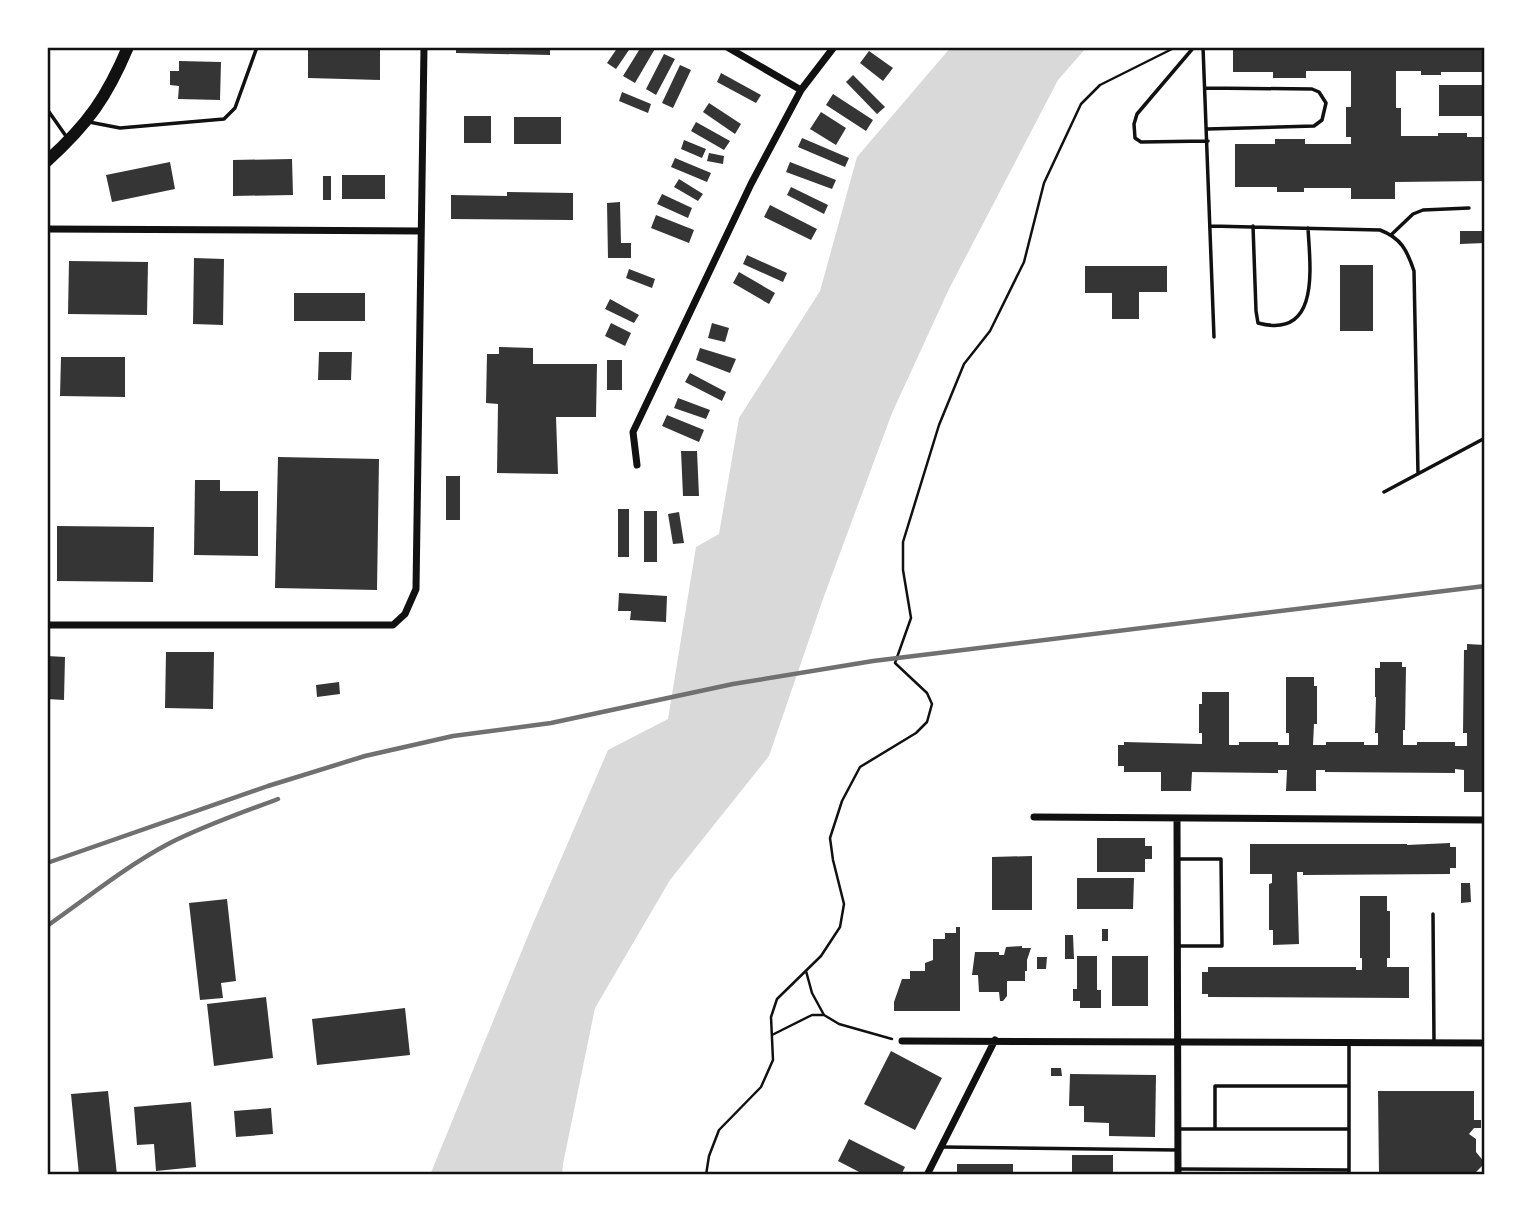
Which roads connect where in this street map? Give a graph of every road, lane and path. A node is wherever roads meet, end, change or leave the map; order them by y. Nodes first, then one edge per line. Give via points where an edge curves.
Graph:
1 (128, 47) edge
2 (257, 47) edge
3 (424, 47) edge
4 (727, 47) edge
5 (834, 47) edge
6 (1176, 47) edge
7 (1194, 47) edge
8 (1203, 47) edge
9 (1205, 88) junction
10 (801, 90) junction
11 (47, 109) edge
12 (87, 122) junction
13 (1208, 129) junction
14 (69, 141) junction
15 (1208, 141) junction
16 (47, 160) edge
17 (1469, 208) dead end
18 (1211, 226) junction
19 (1253, 226) junction
20 (1308, 228) junction
21 (47, 229) edge
22 (421, 231) junction
23 (1392, 234) junction
24 (1214, 337) dead end
25 (1485, 438) edge
26 (637, 465) dead end
27 (1418, 474) junction
28 (1384, 492) dead end
29 (47, 625) edge
30 (1034, 817) dead end
31 (1177, 818) junction
32 (1485, 820) edge
33 (1177, 859) junction
34 (1433, 914) dead end
35 (1178, 946) junction
36 (1485, 970) edge
37 (806, 971) junction
38 (824, 1015) junction
39 (772, 1035) junction
40 (995, 1040) junction
41 (902, 1041) joint
42 (1179, 1041) junction
43 (1349, 1042) junction
44 (1434, 1042) junction
45 (1484, 1042) edge
46 (1349, 1086) junction
47 (1178, 1129) junction
48 (1215, 1129) junction
49 (1349, 1129) junction
50 (941, 1147) junction
51 (1178, 1150) junction
52 (1178, 1172) edge
53 (1216, 1172) edge
54 (1349, 1172) edge
55 (706, 1175) edge
56 (928, 1175) edge

1 - 12 main road via 113,82
2 - 12 lane via 235,108 224,119 120,128
3 - 22 street
4 - 10 street
5 - 10 street
6 - 37 path via 1100,85 1081,104 1044,184 1024,261 990,331 964,363 939,425 903,542 911,618 895,663 933,704 927,722 916,733 860,767 842,801 830,838 844,904 840,927
7 - 15 lane via 1137,114 1135,138 1141,142
8 - 9 lane
9 - 13 lane
9 - 13 lane via 1312,89 1326,103 1322,120 1314,126
10 - 26 street via 633,432
11 - 14 lane
12 - 14 main road
13 - 15 lane
14 - 16 main road
15 - 18 lane
17 - 23 lane via 1423,210
18 - 19 lane
18 - 24 lane
19 - 20 lane
19 - 20 lane via 1258,323 1271,326 1290,322 1308,302
20 - 23 lane
21 - 22 street
22 - 29 street via 416,589 405,614 393,625
23 - 27 lane via 1407,248 1413,271
25 - 27 lane
27 - 28 lane
30 - 31 street
31 - 32 street
31 - 33 street
33 - 35 street
33 - 35 lane via 1221,859 1222,946
34 - 44 lane
35 - 42 street
36 - 45 lane
37 - 38 path
37 - 39 path via 777,999
38 - 39 path via 812,1015
38 - 41 path via 839,1024
39 - 55 path via 773,1060 761,1087 719,1130
40 - 41 street
40 - 42 street
40 - 50 street
42 - 43 street
42 - 47 street
43 - 44 street
43 - 46 lane
44 - 45 street
46 - 48 lane via 1215,1086
46 - 49 lane
47 - 48 lane
47 - 51 street
48 - 49 lane
49 - 54 lane
50 - 51 lane
50 - 56 street
51 - 52 street
52 - 53 lane
53 - 54 lane

